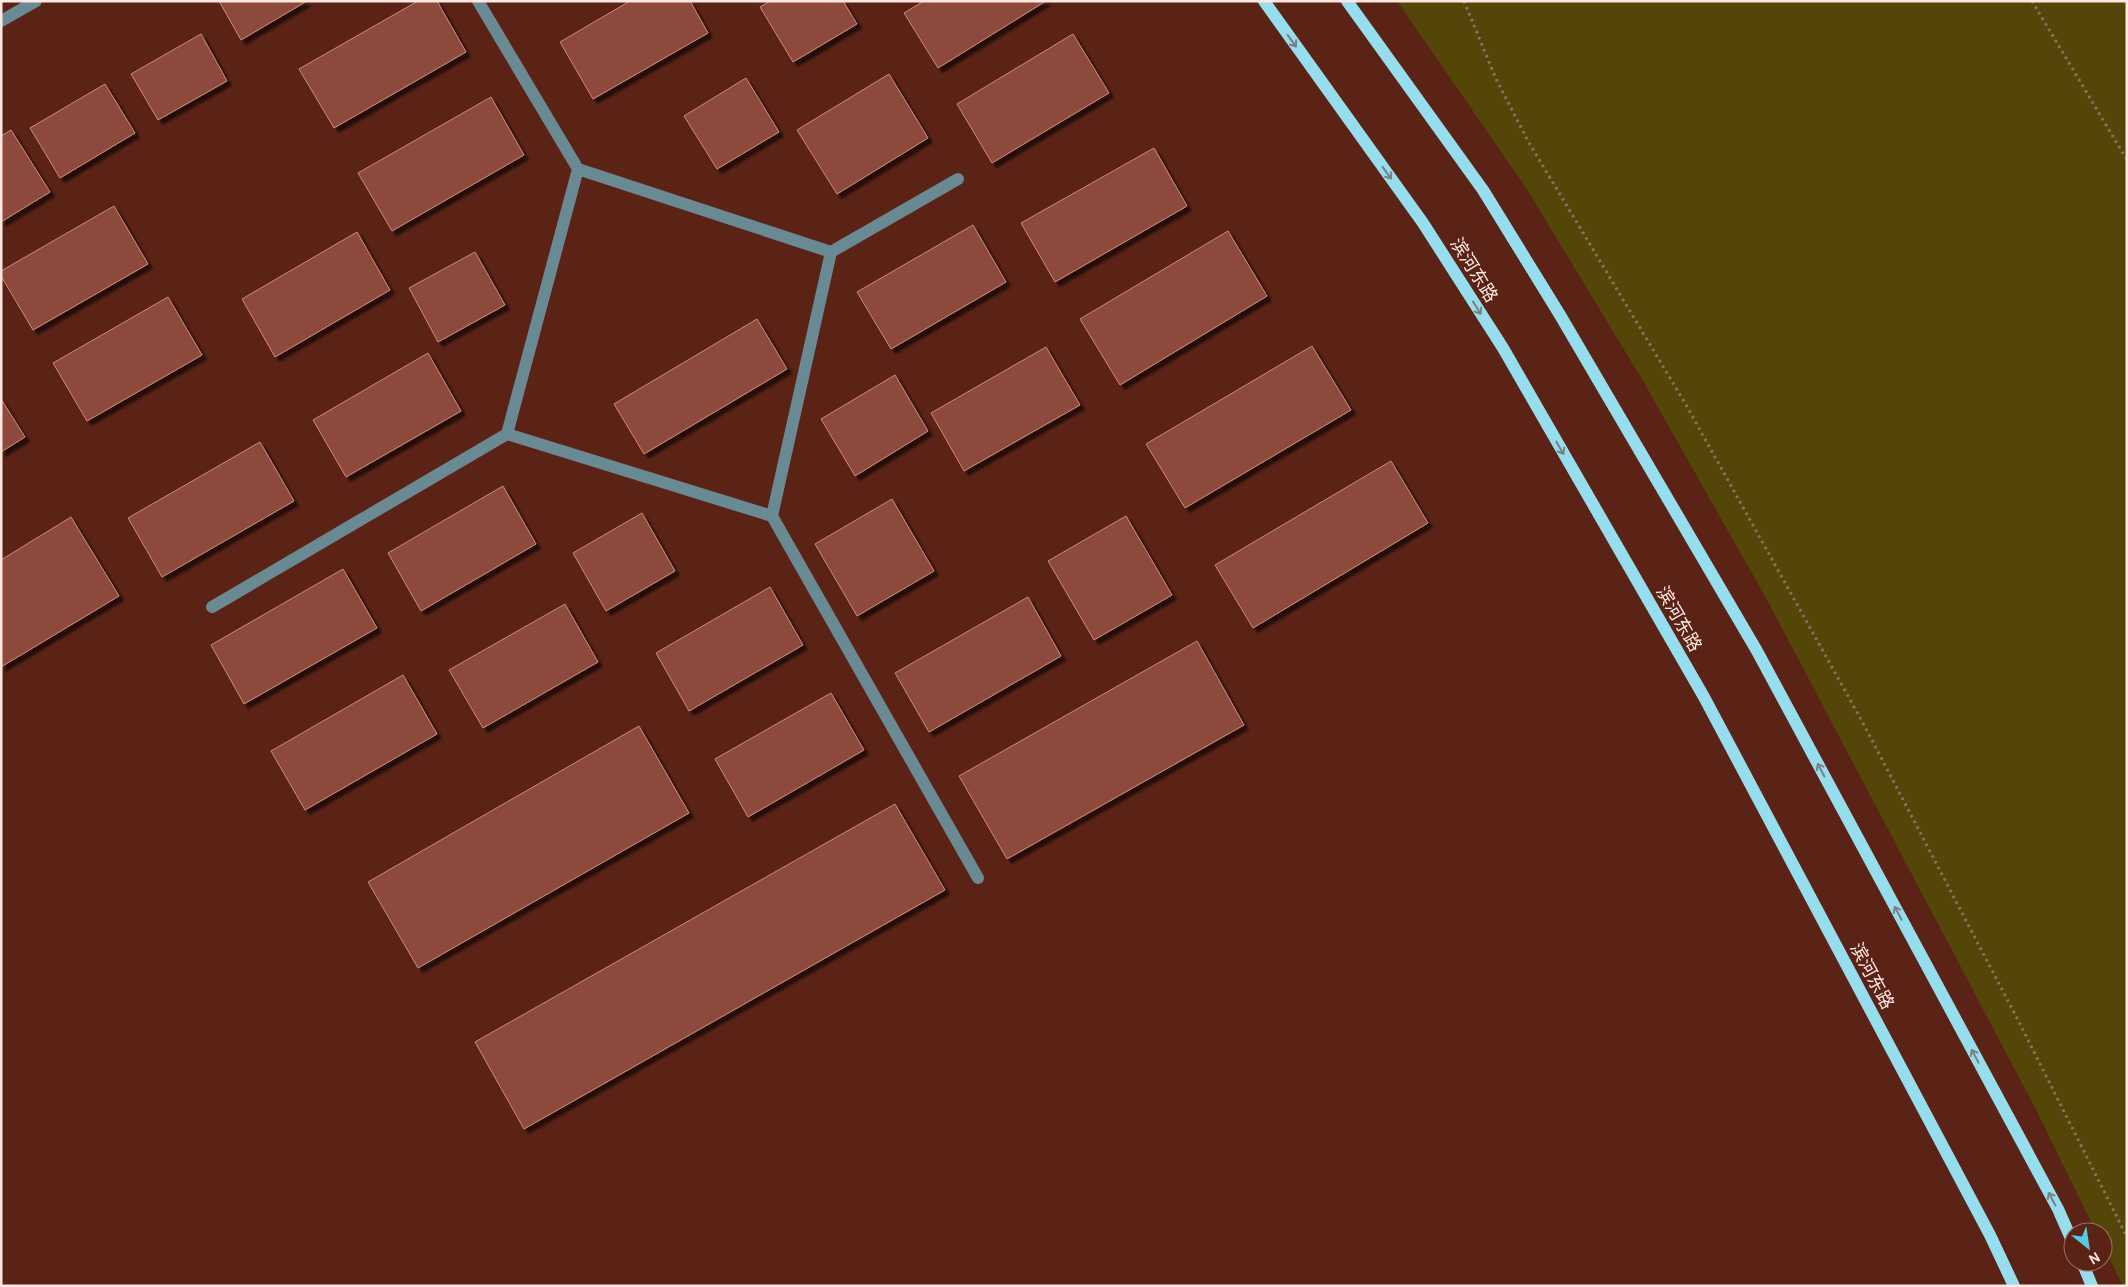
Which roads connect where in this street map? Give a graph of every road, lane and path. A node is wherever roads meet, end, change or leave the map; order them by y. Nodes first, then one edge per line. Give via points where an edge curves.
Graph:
1 (36, 1) edge
2 (478, 1) edge
3 (1264, 1) edge
4 (1347, 1) edge
5 (1464, 1) edge
6 (2032, 1) edge
7 (1, 21) edge
8 (2127, 160) edge
9 (578, 168) junction
10 (958, 179) dead end
11 (831, 252) junction
12 (507, 434) junction
13 (772, 516) junction
14 (212, 607) dead end
15 (978, 878) dead end
16 (2063, 1222) edge
17 (2127, 1237) edge
18 (2086, 1272) edge
19 (2014, 1286) edge
20 (2092, 1286) edge

1 - 7 street
2 - 9 street
3 -> 19 main road, 滨河东路 via 1423,222 1508,357 1704,697
16 -> 4 main road via 1752,643 1560,315 1483,190
5 - 17 path via 1496,79 1528,140 1685,403 1863,723
6 - 8 path
9 - 11 street
9 - 12 street
10 - 11 street
11 - 13 street
12 - 13 street
12 - 14 street
13 - 15 street
18 - 20 main road

